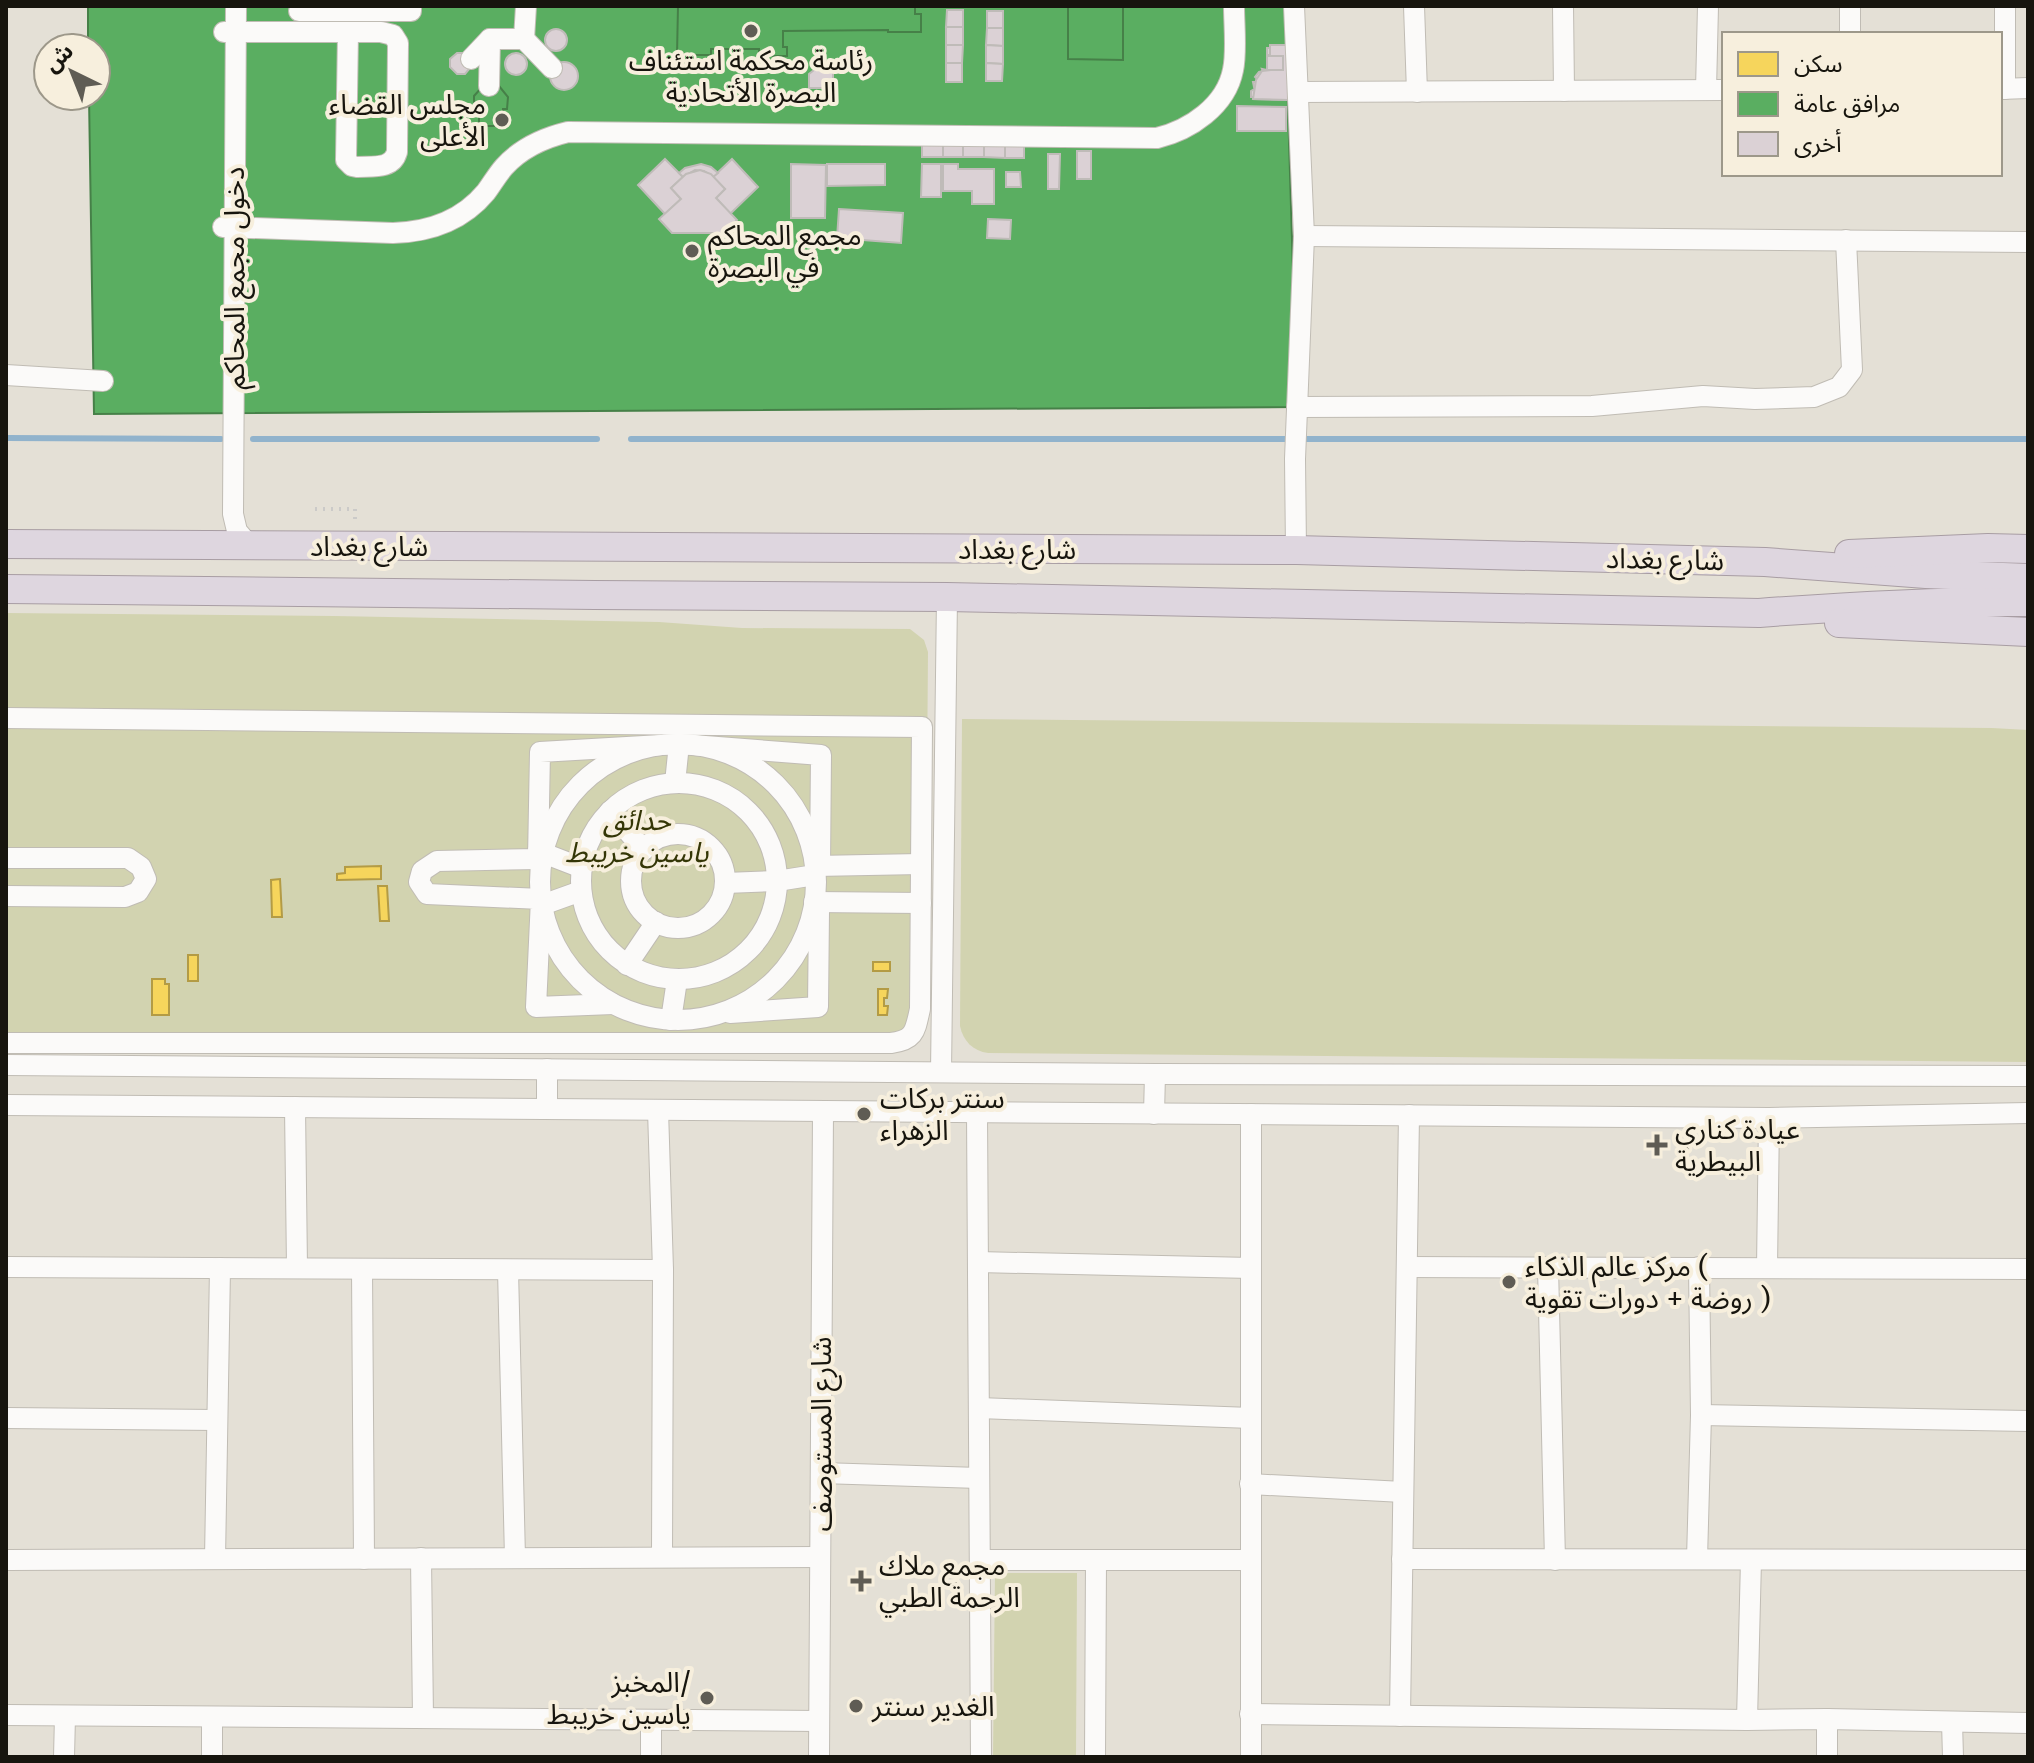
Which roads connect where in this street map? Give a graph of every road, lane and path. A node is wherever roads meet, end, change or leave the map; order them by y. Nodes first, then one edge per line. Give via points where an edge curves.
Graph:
1 (224, 6) edge
2 (236, 6) edge
3 (411, 6) edge
4 (526, 6) edge
5 (1234, 6) edge
6 (1294, 6) edge
7 (1414, 6) edge
8 (1563, 6) edge
9 (1708, 6) edge
10 (1850, 6) edge
11 (2005, 6) edge
12 (299, 11) dead end
13 (230, 32) junction
14 (348, 32) junction
15 (1850, 32) edge
16 (490, 39) junction
17 (527, 46) junction
18 (471, 59) dead end
19 (552, 68) dead end
20 (489, 86) dead end
21 (2028, 88) edge
22 (2002, 89) edge
23 (1715, 90) edge
24 (1564, 91) junction
25 (1298, 92) junction
26 (1417, 92) junction
27 (229, 227) junction
28 (1304, 236) junction
29 (1846, 240) junction
30 (2028, 242) edge
31 (6, 375) edge
32 (103, 381) dead end
33 (1297, 416) junction
34 (315, 509) dead end
35 (355, 509) dead end
36 (6, 544) edge
37 (207, 545) junction
38 (250, 546) junction
39 (2028, 549) edge
40 (1296, 550) junction
41 (1765, 562) junction
42 (2028, 578) edge
43 (6, 589) edge
44 (947, 597) junction
45 (2028, 602) edge
46 (1759, 613) junction
47 (2028, 632) edge
48 (6, 718) edge
49 (679, 744) junction
50 (675, 783) junction
51 (610, 811) junction
52 (644, 850) junction
53 (541, 852) junction
54 (6, 858) edge
55 (921, 864) junction
56 (582, 868) junction
57 (817, 869) junction
58 (777, 881) junction
59 (725, 883) junction
60 (581, 891) junction
61 (6, 896) edge
62 (541, 902) junction
63 (816, 902) junction
64 (921, 903) junction
65 (656, 922) junction
66 (627, 965) junction
67 (677, 980) junction
68 (613, 1004) junction
69 (718, 1014) junction
70 (671, 1020) junction
71 (6, 1043) edge
72 (6, 1065) edge
73 (547, 1069) junction
74 (941, 1072) junction
75 (1155, 1074) junction
76 (2028, 1076) edge
77 (6, 1105) edge
78 (295, 1107) junction
79 (547, 1109) junction
80 (658, 1110) junction
81 (823, 1111) junction
82 (977, 1112) junction
83 (2028, 1113) edge
84 (1154, 1114) junction
85 (1251, 1114) junction
86 (1409, 1115) junction
87 (1769, 1118) junction
88 (978, 1262) junction
89 (6, 1267) edge
90 (1407, 1267) junction
91 (1548, 1267) junction
92 (1699, 1267) junction
93 (220, 1268) junction
94 (297, 1268) junction
95 (1251, 1268) junction
96 (1767, 1268) junction
97 (362, 1269) junction
98 (2028, 1269) edge
99 (508, 1270) junction
100 (663, 1270) junction
101 (979, 1408) junction
102 (1701, 1415) junction
103 (6, 1418) edge
104 (1251, 1418) junction
105 (216, 1420) junction
106 (2028, 1421) edge
107 (821, 1473) junction
108 (979, 1478) junction
109 (1250, 1484) junction
110 (1403, 1492) junction
111 (662, 1557) junction
112 (820, 1557) junction
113 (421, 1558) junction
114 (515, 1558) junction
115 (215, 1559) junction
116 (364, 1559) junction
117 (1402, 1559) junction
118 (1697, 1559) junction
119 (6, 1560) edge
120 (980, 1560) junction
121 (1096, 1560) junction
122 (1250, 1560) junction
123 (1555, 1560) junction
124 (1751, 1560) junction
125 (2028, 1560) edge
126 (1250, 1714) junction
127 (6, 1715) edge
128 (65, 1716) junction
129 (1400, 1716) junction
130 (212, 1717) junction
131 (423, 1718) junction
132 (1827, 1719) junction
133 (651, 1720) junction
134 (1747, 1720) junction
135 (819, 1721) junction
136 (1952, 1722) junction
137 (2028, 1723) edge
138 (64, 1757) edge
139 (212, 1757) edge
140 (651, 1757) edge
141 (819, 1757) edge
142 (981, 1757) edge
143 (1095, 1757) edge
144 (1251, 1757) edge
145 (1827, 1757) edge
146 (1953, 1757) edge

1 - 13 street
2 - 13 street
3 - 12 street via 411,11
4 - 17 street
5 - 27 street via 1233,70 1221,96 1192,125 1157,138 568,132 527,148 465,212 438,226 393,233
6 - 25 street
7 - 26 street
8 - 24 street
9 - 23 street
10 - 15 street
11 - 22 street
13 - 14 street
13 - 27 street
14 - 14 street via 387,33 398,43 397,152 387,165 357,167 346,160
16 - 17 street
16 - 18 street
16 - 20 street
17 - 19 street
21 - 22 street
23 - 24 street
24 - 26 street
25 - 26 street
25 - 28 street
27 - 37 street via 221,514
27 - 38 street, دخول مجمع المحاكم via 233,514 237,531
28 - 29 street
28 - 33 street
29 - 30 street
29 - 33 street via 1852,370 1839,387 1814,397 1703,396 1592,406
31 - 32 street
33 - 40 street
34 - 35 path
36 - 37 highway, شارع بغداد
37 - 38 highway, شارع بغداد
38 - 40 highway, شارع بغداد
39 - 41 highway
40 - 41 highway, شارع بغداد
41 - 42 highway, شارع بغداد
43 - 44 highway, شارع بغداد
44 - 46 highway, شارع بغداد
44 - 74 street
45 - 46 highway, شارع بغداد
46 - 47 highway
48 - 55 street via 922,727
49 - 50 street
49 - 53 street via 628,754 584,781 553,823
49 - 53 street via 540,752
49 - 57 street via 732,755 777,785 806,831
49 - 57 street via 821,755
50 - 51 street via 642,790
50 - 58 street via 718,790 750,812 771,845
51 - 52 street
51 - 56 street via 588,843
52 - 59 street via 668,835 691,835 718,855
52 - 65 street via 635,864 632,886 640,907
53 - 56 street
53 - 62 street
53 - 62 street via 538,859 437,861 422,871 419,882 427,894
54 - 61 street via 128,858 141,867 146,879 138,892 125,897
55 - 57 street
55 - 64 street
56 - 60 street
57 - 58 street
57 - 63 street
58 - 59 street
58 - 67 street via 769,920 747,952 715,973
59 - 65 street via 722,899 699,923 678,928
60 - 62 street
60 - 66 street via 596,935
62 - 68 street via 557,949 572,971
62 - 68 street via 536,1007
63 - 64 street
63 - 69 street via 796,953 781,973 763,991
63 - 69 street via 818,1007
64 - 71 street via 920,1009 915,1032 905,1041
65 - 66 street
66 - 67 street
67 - 70 street
68 - 70 street
69 - 70 street
72 - 73 street
73 - 74 street
73 - 79 street
74 - 75 street
75 - 76 street
75 - 84 street
77 - 78 street
78 - 79 street
78 - 94 street
79 - 80 street
80 - 81 street
80 - 100 street
81 - 82 street
81 - 107 street, شارع المستوصف
82 - 84 street
82 - 88 street
83 - 87 street
84 - 85 street
85 - 86 street
85 - 95 street
86 - 87 street
86 - 90 street
87 - 96 street
88 - 95 street
88 - 101 street
89 - 93 street
90 - 91 street
90 - 110 street
91 - 92 street
91 - 123 street
92 - 96 street
92 - 102 street
93 - 94 street
93 - 105 street
94 - 97 street
95 - 104 street
96 - 98 street
97 - 99 street
97 - 116 street
99 - 100 street
99 - 114 street
100 - 111 street
101 - 104 street
101 - 108 street
102 - 106 street
102 - 118 street
103 - 105 street
104 - 109 street
105 - 115 street
107 - 108 street
107 - 112 street, شارع المستوصف
108 - 120 street
109 - 110 street
109 - 122 street
110 - 117 street
111 - 112 street
111 - 114 street
112 - 135 street, شارع المستوصف
113 - 114 street
113 - 116 street
113 - 131 street
115 - 116 street
115 - 119 street
117 - 123 street
117 - 129 street
118 - 123 street
118 - 124 street
120 - 121 street
120 - 142 street
121 - 122 street
121 - 143 street
122 - 126 street
124 - 125 street
124 - 134 street
126 - 129 street
126 - 144 street
127 - 128 street
128 - 130 street
128 - 138 street
129 - 134 street
130 - 131 street
130 - 139 street
131 - 133 street
132 - 134 street
132 - 136 street
132 - 145 street
133 - 135 street
133 - 140 street
135 - 141 street, شارع المستوصف
136 - 137 street
136 - 146 street

